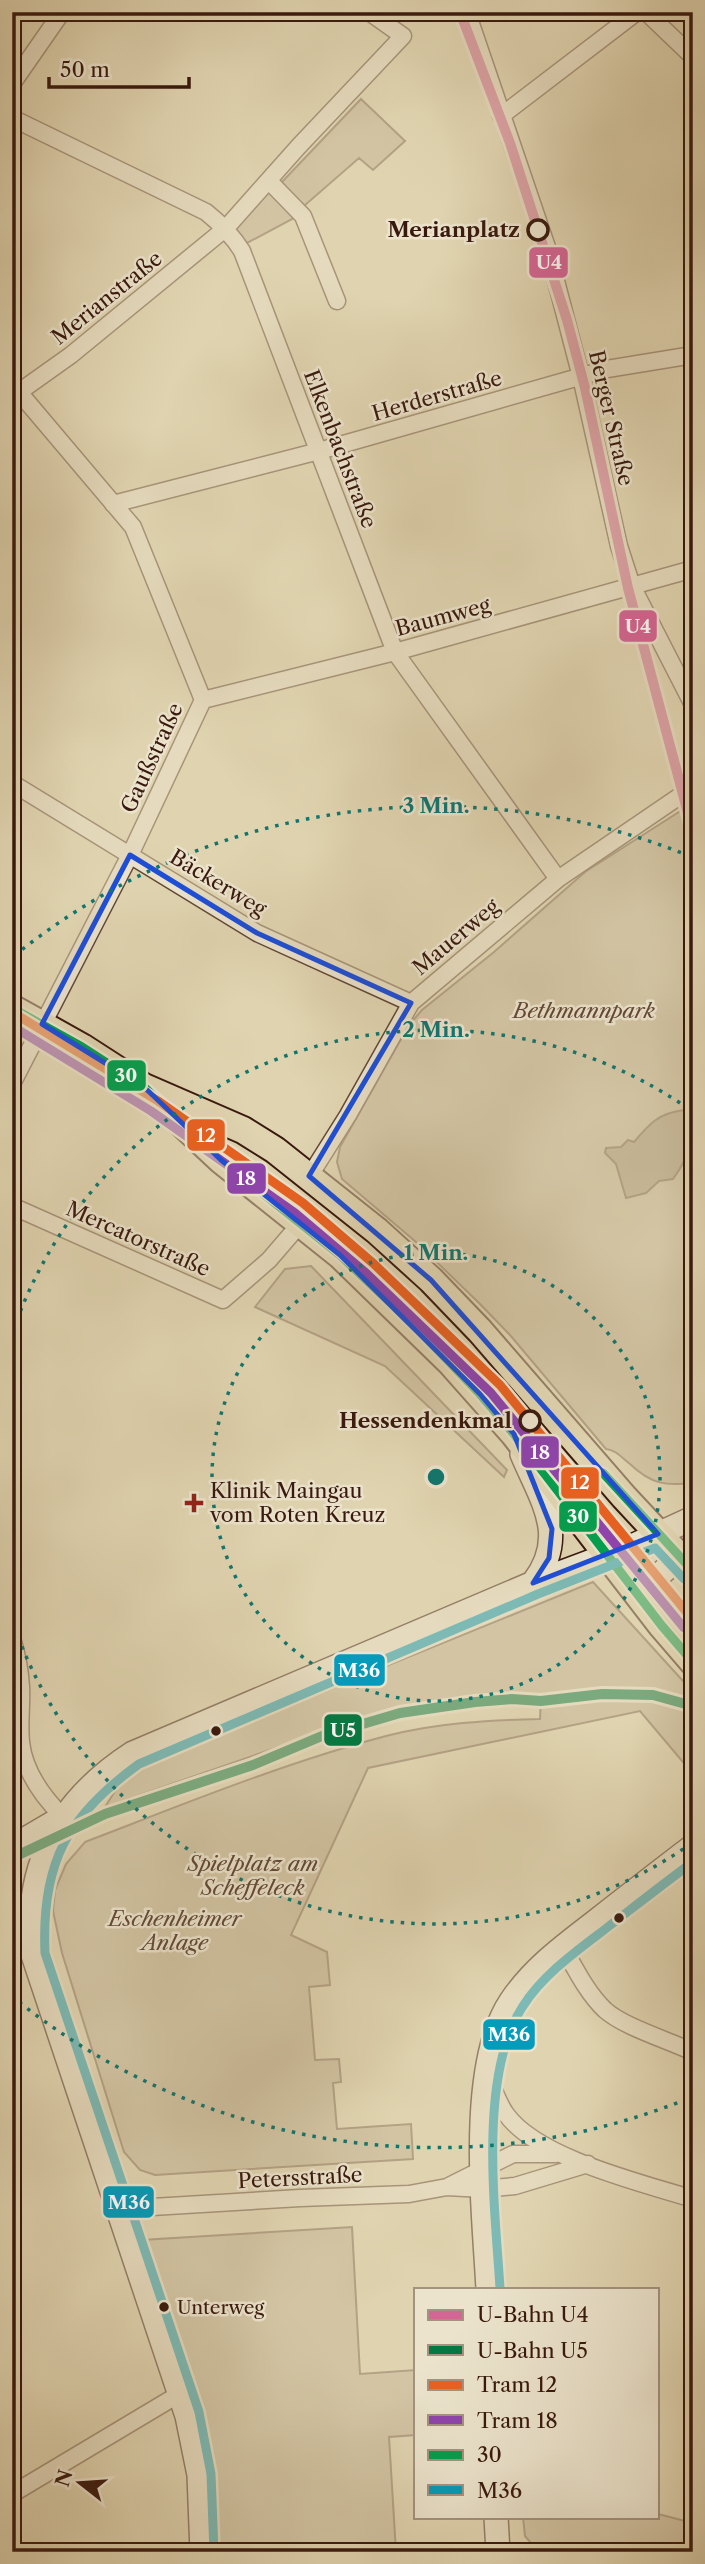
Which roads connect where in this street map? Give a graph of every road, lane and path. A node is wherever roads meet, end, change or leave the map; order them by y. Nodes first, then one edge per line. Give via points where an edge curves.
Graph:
1 (62, 12) edge
2 (369, 12) edge
3 (467, 12) edge
4 (637, 12) edge
5 (646, 12) edge
6 (693, 57) edge
7 (12, 84) edge
8 (501, 116) junction
9 (12, 117) edge
10 (269, 181) junction
11 (226, 228) junction
12 (337, 301) dead end
13 (693, 355) edge
14 (581, 377) junction
15 (15, 394) edge
16 (319, 451) junction
17 (113, 504) junction
18 (693, 569) edge
19 (632, 586) junction
20 (395, 652) junction
21 (203, 700) junction
22 (693, 705) edge
23 (12, 783) edge
24 (693, 787) edge
25 (130, 855) junction
26 (558, 879) junction
27 (411, 1003) junction
28 (12, 1008) edge
29 (42, 1024) junction
30 (12, 1084) edge
31 (144, 1087) junction
32 (309, 1177) junction
33 (12, 1206) edge
34 (300, 1224) junction
35 (514, 1434) junction
36 (693, 1518) edge
37 (658, 1535) junction
38 (607, 1555) junction
39 (689, 1559) edge
40 (533, 1584) junction
41 (642, 1601) junction
42 (12, 1638) edge
43 (693, 1662) edge
44 (63, 1817) junction
45 (693, 1846) edge
46 (12, 1847) edge
47 (12, 1925) edge
48 (563, 1947) junction
49 (33, 1955) junction
50 (693, 2052) edge
51 (486, 2069) junction
52 (562, 2154) junction
53 (588, 2164) junction
54 (483, 2178) junction
55 (693, 2199) edge
56 (119, 2209) junction
57 (488, 2288) edge
58 (181, 2393) junction
59 (12, 2494) edge
60 (496, 2518) edge
61 (202, 2552) edge
62 (498, 2552) edge

1 - 7 street
2 - 10 street via 403,36
3 - 8 street, Berger Straße
4 - 8 street
5 - 6 street
8 - 14 street, Berger Straße via 548,250
9 - 11 street, Elkenbachstraße via 206,212
10 - 11 street
10 - 12 street via 303,216
11 - 15 street, Merianstraße via 71,355
11 - 16 street, Elkenbachstraße via 242,251
13 - 14 street, Herderstraße
14 - 16 street, Herderstraße
14 - 19 street, Berger Straße
15 - 17 street, Gaußstraße
16 - 17 street, Herderstraße
16 - 20 street, Elkenbachstraße
17 - 21 street, Gaußstraße via 133,527
18 - 19 street, Baumweg
19 - 20 street, Baumweg
19 - 22 street, Berger Straße
20 - 21 street, Baumweg
20 - 26 street, Elkenbachstraße
21 - 25 street, Gaußstraße
23 - 25 street, Bäckerweg
24 - 26 street, Mauerweg
25 - 27 street, Bäckerweg via 257,933
25 - 29 street, Gaußstraße
26 - 27 street, Mauerweg
27 - 32 street, Mauerweg
28 - 29 main road
29 - 30 street, Gaußstraße
29 - 31 main road
31 - 32 main road via 243,1130
31 - 34 main road via 221,1160
32 - 37 main road via 377,1231 448,1297
33 - 34 street, Mercatorstraße via 223,1300 269,1260
34 - 35 main road via 412,1323
35 - 38 main road
35 - 40 main road via 552,1528 549,1558
36 - 37 main road
37 - 38 main road
37 - 39 main road
38 - 40 main road
38 - 41 main road
39 - 41 main road via 650,1586
40 - 44 main road via 132,1753 89,1786
41 - 43 main road
42 - 44 street via 19,1664 25,1760 45,1799
44 - 46 main road
44 - 49 main road via 37,1877 30,1926
45 - 48 main road
47 - 49 main road
48 - 50 street via 607,2011
48 - 51 main road via 510,2001
49 - 56 main road
51 - 52 street via 497,2098 516,2125
51 - 54 main road
52 - 53 street
52 - 54 street via 513,2154
53 - 54 street, Petersstraße via 515,2186
53 - 55 street
54 - 56 street, Petersstraße via 409,2194
54 - 57 main road
56 - 58 main road
58 - 59 street
58 - 61 main road via 197,2457
60 - 62 main road

